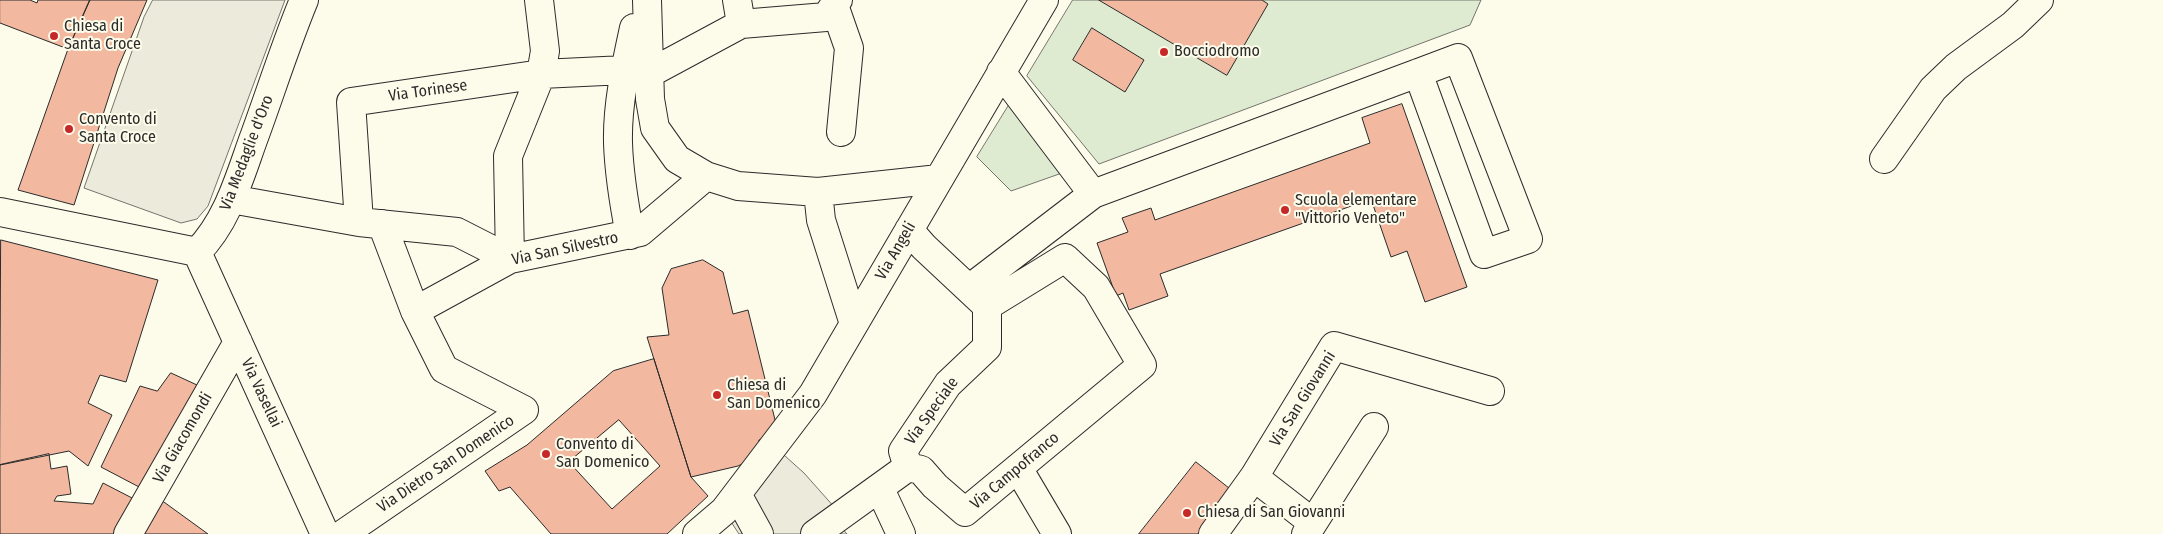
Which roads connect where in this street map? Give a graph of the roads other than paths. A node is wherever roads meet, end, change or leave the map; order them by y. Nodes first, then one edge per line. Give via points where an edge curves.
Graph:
1 (304, 0) edge
2 (539, 0) edge
3 (647, 0) edge
4 (1044, 0) edge
5 (2039, 0) edge
6 (836, 2) edge
7 (739, 12) edge
8 (634, 28) dead end
9 (637, 71) junction
10 (1001, 72) junction
11 (1418, 73) junction
12 (541, 74) junction
13 (841, 132) dead end
14 (1884, 159) dead end
15 (706, 176) junction
16 (939, 179) junction
17 (818, 192) junction
18 (1093, 194) junction
19 (231, 199) junction
20 (0, 212) edge
21 (370, 223) junction
22 (909, 230) junction
23 (630, 235) junction
24 (197, 252) junction
25 (510, 259) junction
26 (978, 297) junction
27 (415, 311) junction
28 (854, 324) junction
29 (238, 342) junction
30 (1490, 391) dead end
31 (1374, 427) dead end
32 (908, 468) junction
33 (1018, 468) junction
34 (1254, 477) junction
35 (880, 489) junction
36 (737, 494) junction
37 (1309, 528) edge
38 (128, 534) edge
39 (325, 534) edge
40 (343, 534) edge
41 (697, 534) edge
42 (760, 534) edge
43 (815, 534) edge
44 (901, 534) edge
45 (1057, 534) edge
46 (1214, 534) edge

1 - 19 street, Via Medaglie d'Oro
2 - 12 street via 545,51
3 - 9 street
4 - 10 street, Via Angeli
5 - 14 street via 1933,89
6 - 7 street via 826,17
6 - 13 street via 849,48
7 - 9 street
8 - 9 street
9 - 12 street, Via Torinese
9 - 15 street via 650,99 655,128 677,159
9 - 23 street via 618,141 622,195
10 - 16 street, Via Angeli
10 - 18 street
11 - 11 street via 1458,58 1528,239 1484,254
11 - 18 street
12 - 21 street, Via Torinese via 351,102
12 - 25 street via 508,156
15 - 17 street via 738,186
15 - 23 street, Via San Silvestro via 640,232
16 - 17 street
16 - 22 street, Via Angeli
17 - 28 street via 821,220
18 - 26 street
19 - 21 street
19 - 24 street, Via Medaglie d'Oro via 212,235
20 - 24 street
21 - 25 street via 457,232
21 - 27 street
22 - 26 street
22 - 28 street, Via Angeli
23 - 25 street, Via San Silvestro
24 - 29 street, Via Vasellai
25 - 27 street, Via San Silvestro
26 - 32 street, Via Speciale via 987,347 948,384 904,451
26 - 33 street, Via Campofranco via 1065,258 1096,287 1142,365
27 - 40 street, Via Dietro San Domenico via 444,369 524,410
28 - 36 street, Via Angeli via 813,394
29 - 38 street, Via Giacomondi
29 - 39 street, Via Vasellai
30 - 34 street, Via San Giovanni via 1334,346
31 - 37 street
32 - 33 street, Via Campofranco via 921,470 934,486 965,512
32 - 35 street
33 - 45 street
34 - 37 street
34 - 46 street, Via San Giovanni
35 - 43 street
35 - 44 street
36 - 41 street, Via Angeli via 724,511
36 - 42 street

